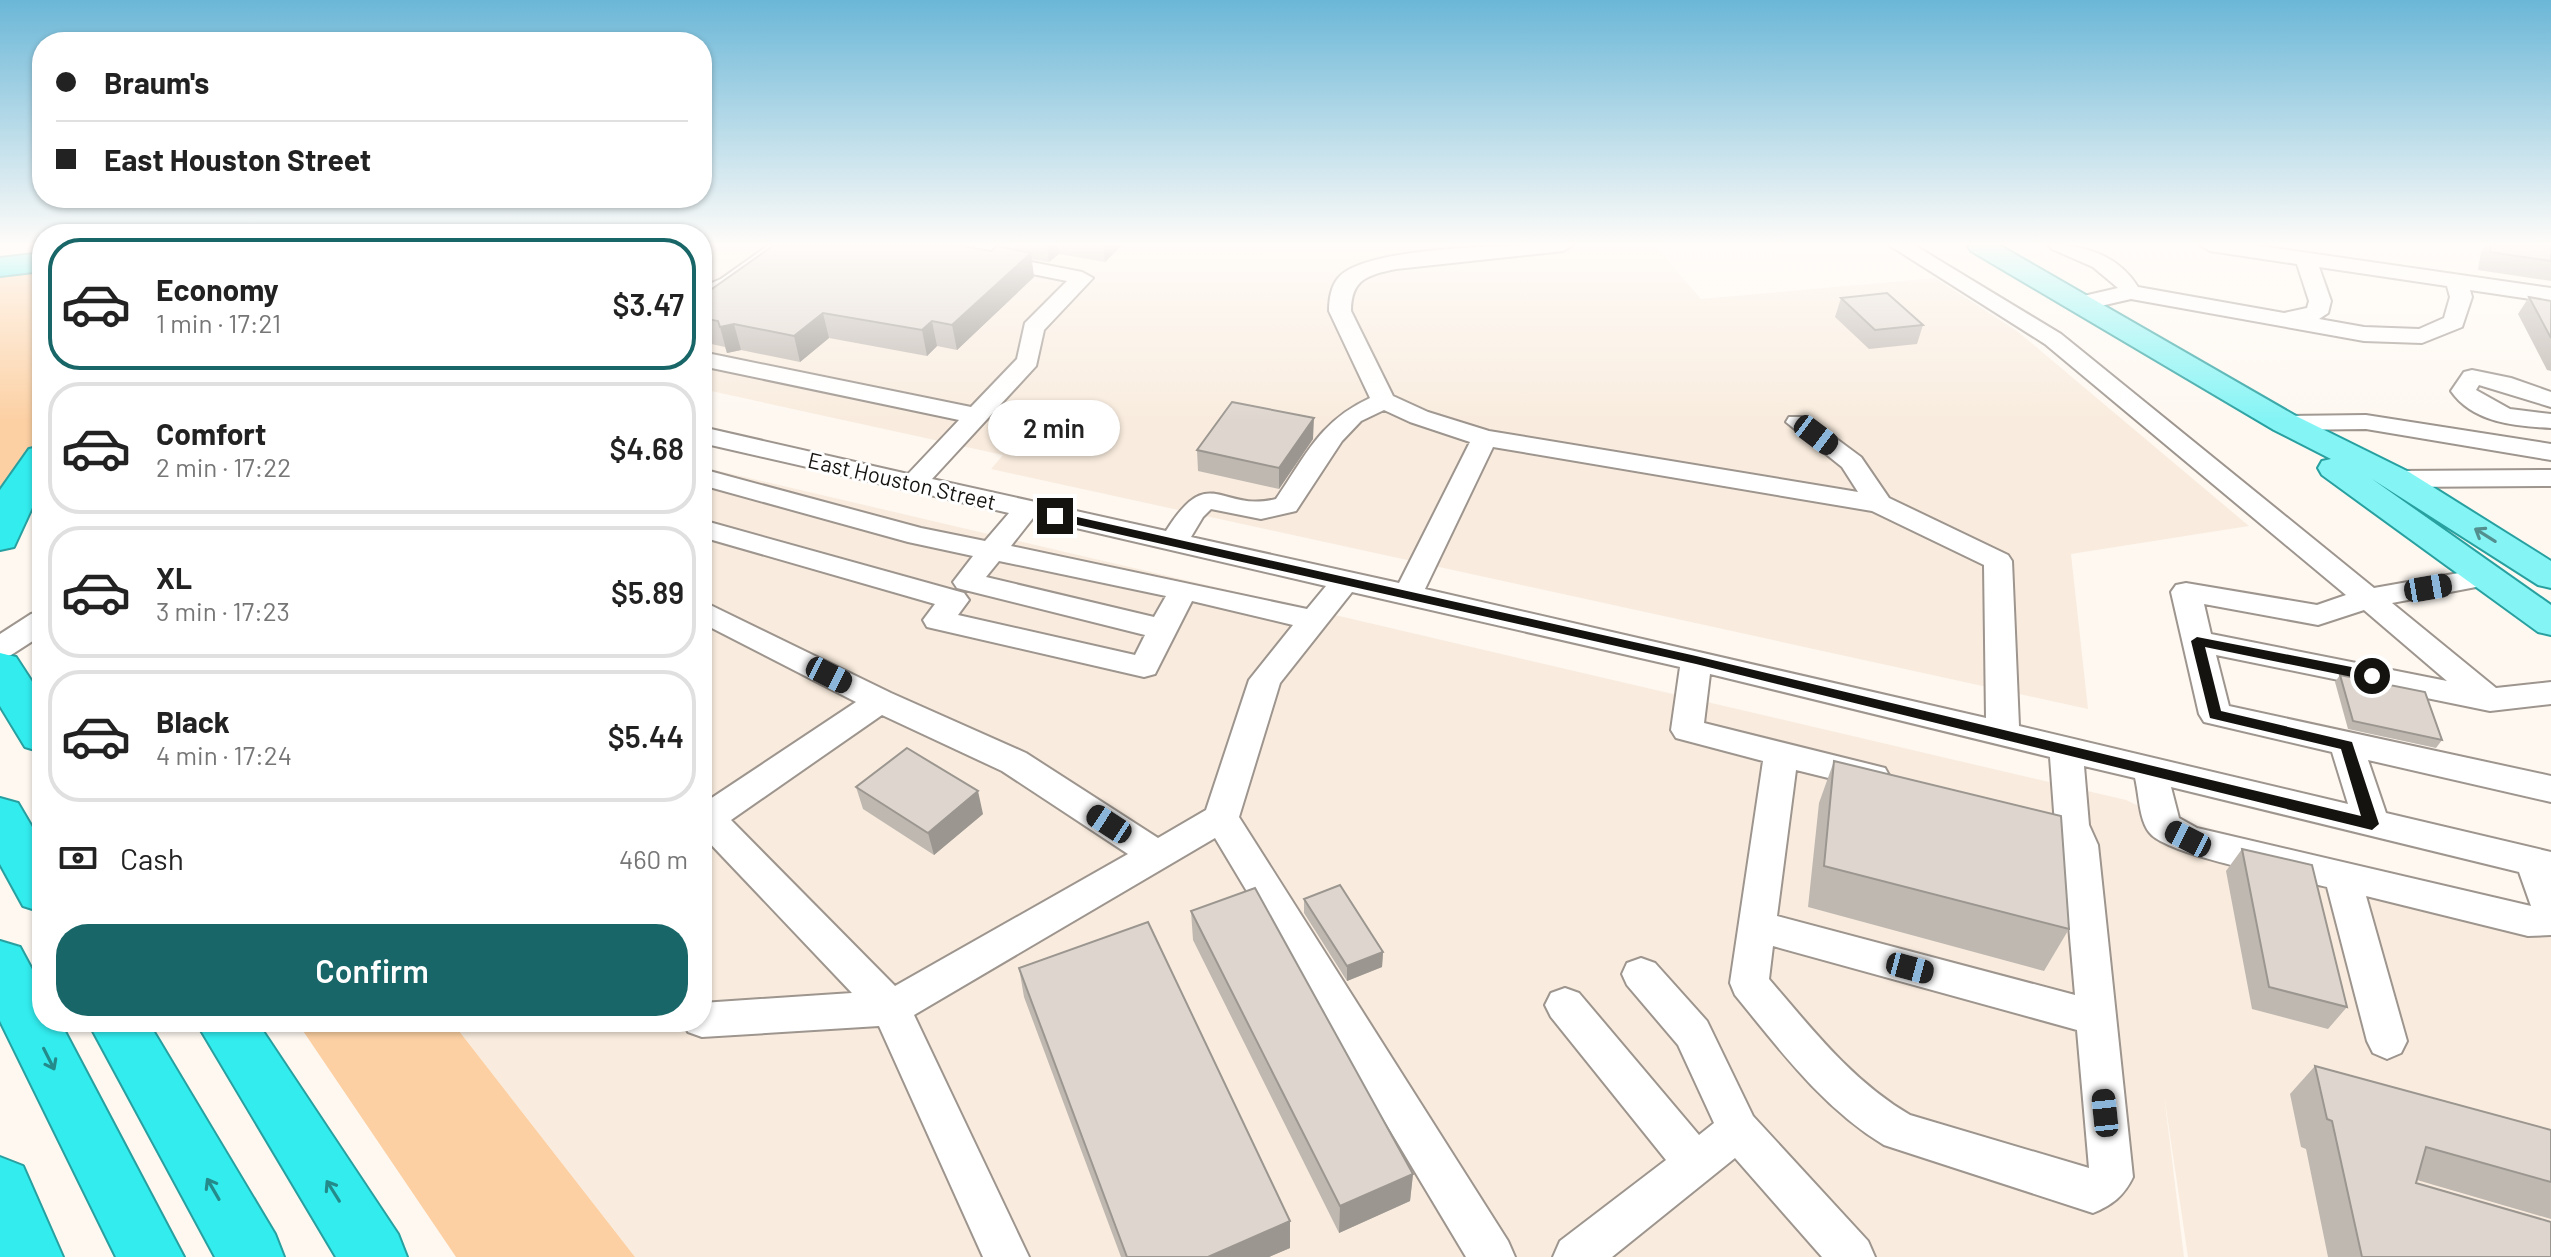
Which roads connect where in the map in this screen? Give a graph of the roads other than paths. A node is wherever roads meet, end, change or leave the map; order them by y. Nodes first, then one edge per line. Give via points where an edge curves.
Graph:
1 (1057, 304) edge
2 (1340, 304) edge
3 (1995, 304) edge
4 (2084, 304) edge
5 (2197, 304) edge
6 (2319, 304) edge
7 (2459, 304) edge
8 (2284, 319) junction
9 (712, 361) edge
10 (2551, 400) edge
11 (1384, 401) junction
12 (977, 416) junction
13 (2551, 421) edge
14 (1798, 422) dead end
15 (2285, 423) junction
16 (712, 437) edge
17 (1485, 438) junction
18 (2551, 452) edge
19 (32, 472) edge
20 (2551, 478) edge
21 (712, 480) edge
22 (914, 483) junction
23 (2394, 494) junction
24 (1879, 504) junction
25 (1026, 509) junction
26 (712, 530) edge
27 (0, 538) edge
28 (1173, 543) junction
29 (992, 550) junction
30 (2487, 577) junction
31 (2551, 577) edge
32 (1345, 581) junction
33 (1183, 590) junction
34 (961, 591) junction
35 (1408, 595) junction
36 (2368, 598) junction
37 (2551, 601) edge
38 (712, 616) edge
39 (1313, 620) junction
40 (2551, 623) edge
41 (32, 627) edge
42 (1163, 629) junction
43 (2197, 641) junction
44 (0, 648) edge
45 (1696, 660) junction
46 (0, 668) edge
47 (2551, 693) edge
48 (2490, 700) junction
49 (880, 701) junction
50 (32, 719) edge
51 (2003, 734) junction
52 (2347, 746) junction
53 (2066, 749) junction
54 (1781, 755) junction
55 (2150, 770) junction
56 (1899, 783) edge
57 (2551, 789) edge
58 (712, 810) edge
59 (0, 817) edge
60 (1221, 818) junction
61 (712, 822) edge
62 (2372, 824) junction
63 (1157, 855) junction
64 (2542, 864) edge
65 (32, 873) edge
66 (2342, 876) junction
67 (2551, 911) edge
68 (2551, 920) edge
69 (1756, 926) junction
70 (0, 964) edge
71 (1641, 974) dead end
72 (1565, 1005) dead end
73 (891, 1008) junction
74 (2096, 1018) junction
75 (712, 1019) edge
76 (32, 1026) edge
77 (35, 1032) edge
78 (123, 1032) edge
79 (231, 1032) edge
80 (2387, 1041) dead end
81 (1738, 1130) junction
82 (1696, 1164) junction
83 (0, 1188) edge
84 (30, 1257) edge
85 (151, 1257) edge
86 (251, 1257) edge
87 (374, 1257) edge
88 (1006, 1257) edge
89 (1492, 1257) edge
90 (1576, 1257) edge
91 (1852, 1257) edge

1 - 12 street via 1033,328 1028,361
2 - 11 street
3 - 36 street via 2053,339
4 - 15 main road
5 - 8 street
6 - 8 street via 2317,313
7 - 8 street via 2454,322 2422,336 2364,334
9 - 12 street
10 - 13 street via 2472,377 2463,391 2481,408
11 - 17 street
11 - 28 street via 1352,416 1332,436 1286,505 1261,511 1206,500
12 - 22 street
14 - 24 street via 1852,462
15 - 18 street via 2366,422
15 - 23 main road
16 - 22 street, East Houston Street
17 - 24 street
17 - 35 street
19 - 27 highway via 15,497
20 - 23 street
21 - 29 street via 918,536
22 - 25 street, East Houston Street
23 - 30 main road
31 -> 23 main road
23 - 37 main road
24 - 51 street via 1998,561
25 - 28 street, East Houston Street
25 - 29 street
26 - 34 street
28 - 32 street, East Houston Street
29 - 33 street
29 - 34 street
30 - 36 street
30 - 40 main road
32 - 35 street, East Houston Street
32 - 39 street
33 - 39 street
33 - 42 street
34 - 42 street
34 - 42 street via 938,620 1144,667
35 - 45 street, East Houston Street
36 - 43 street via 2318,615 2186,592
36 - 48 street
38 - 49 street
39 - 60 street via 1265,680
41 - 44 street
43 - 48 street
43 - 52 street via 2215,714
45 - 51 street, East Houston Street
45 - 54 street via 1687,730
46 - 50 highway
47 - 48 street
49 - 58 street
49 - 63 street via 1014,762
51 - 53 street, East Houston Street
52 - 57 street
52 - 62 street
53 - 55 street, East Houston Street
53 - 74 street via 2059,821 2080,845
54 - 56 street
54 - 69 street
55 - 62 street, East Houston Street
55 - 66 street via 2163,826 2188,839
59 - 65 highway
60 - 63 street
60 - 89 street
61 - 73 street
62 - 64 street, East Houston Street
63 - 73 street
64 - 67 street
66 - 68 street via 2528,921
66 - 80 street
69 - 74 street
69 - 74 street via 1749,983 1874,1118 1899,1131 2093,1192 2111,1177
70 -> 76 highway
71 - 81 street via 1693,1033
72 - 82 street
73 - 75 street
73 - 88 street
77 -> 85 highway
86 -> 78 highway
87 -> 79 highway
81 - 82 street
81 - 91 street
82 - 90 street
83 - 84 highway

